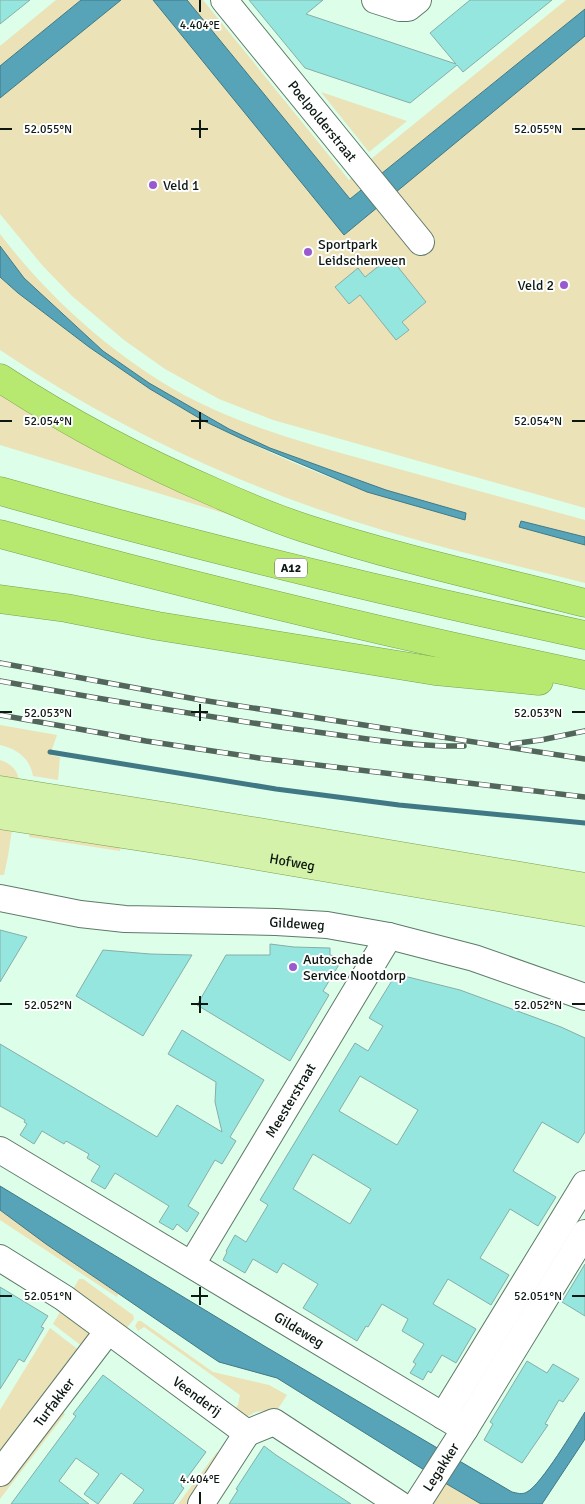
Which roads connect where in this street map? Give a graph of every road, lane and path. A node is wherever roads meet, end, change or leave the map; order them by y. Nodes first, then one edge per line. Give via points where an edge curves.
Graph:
1 (224, 0) edge
2 (375, 0) edge
3 (418, 0) edge
4 (422, 242) dead end
5 (0, 378) edge
6 (0, 491) edge
7 (0, 534) edge
8 (0, 599) edge
9 (585, 603) edge
10 (585, 635) edge
11 (585, 675) edge
12 (585, 685) edge
13 (0, 790) edge
14 (0, 815) edge
15 (585, 887) edge
16 (0, 898) edge
17 (585, 912) edge
18 (388, 936) junction
19 (585, 997) edge
20 (0, 1150) edge
21 (585, 1184) edge
22 (585, 1233) edge
23 (0, 1258) edge
24 (192, 1264) junction
25 (108, 1330) junction
26 (443, 1416) junction
27 (465, 1429) junction
28 (247, 1433) junction
29 (0, 1473) edge
30 (201, 1504) edge
31 (399, 1504) edge
32 (416, 1504) edge

1 - 4 street, Poelpolderstraat
2 - 3 street via 400,8 408,8
5 - 9 highway via 134,456 276,518 380,551
6 - 10 highway, A12 via 202,546 409,597
7 - 11 highway via 243,598
8 - 12 highway via 435,671
13 - 15 main road, Hofweg
14 - 17 main road, Hofweg
16 - 18 street, Gildeweg via 80,914 125,919 327,925
18 - 19 street, Gildeweg via 474,958
18 - 24 street, Meesterstraat
20 - 24 street, Gildeweg
21 - 26 street
22 - 27 street
23 - 25 street, Veenderij
24 - 26 street, Gildeweg
25 - 28 street, Veenderij
25 - 29 street, Turfakker
26 - 27 street, Gildeweg
27 - 32 street, Legakker
28 - 30 street
28 - 31 street via 274,1422

